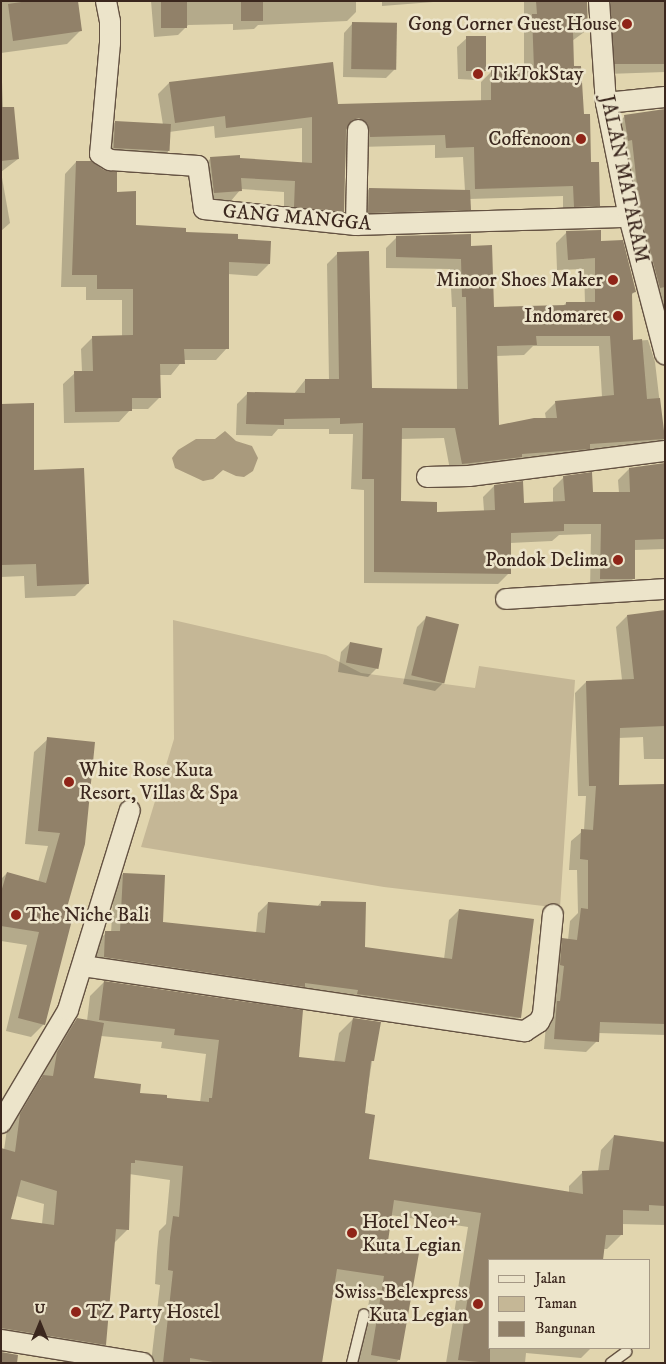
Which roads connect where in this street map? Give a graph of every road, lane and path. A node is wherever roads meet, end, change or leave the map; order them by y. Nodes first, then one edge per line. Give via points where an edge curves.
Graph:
1 (106, 1) edge
2 (599, 1) edge
3 (665, 97) edge
4 (606, 103) junction
5 (358, 130) dead end
6 (629, 217) junction
7 (356, 225) junction
8 (657, 296) edge
9 (665, 354) edge
10 (665, 451) edge
11 (427, 477) dead end
12 (665, 589) edge
13 (506, 599) dead end
14 (130, 810) dead end
15 (553, 914) dead end
16 (83, 966) junction
17 (1, 1122) edge
18 (364, 1314) dead end
19 (1, 1340) edge
20 (626, 1352) dead end
21 (143, 1363) edge
22 (352, 1363) edge
23 (611, 1363) edge

1 - 7 street, GANG MANGGA via 110,21 101,125 100,154 104,158 198,166 204,210
2 - 4 street, JALAN MATARAM
3 - 4 street
4 - 6 street, JALAN MATARAM
5 - 7 street
6 - 7 street, GANG MANGGA
6 - 8 street, JALAN MATARAM
8 - 9 street, JALAN MATARAM
10 - 11 street via 477,475
12 - 13 street
14 - 16 street
15 - 16 street via 543,1014 539,1022 525,1031
16 - 17 street via 68,1010
18 - 22 lane
19 - 21 street
20 - 23 lane

